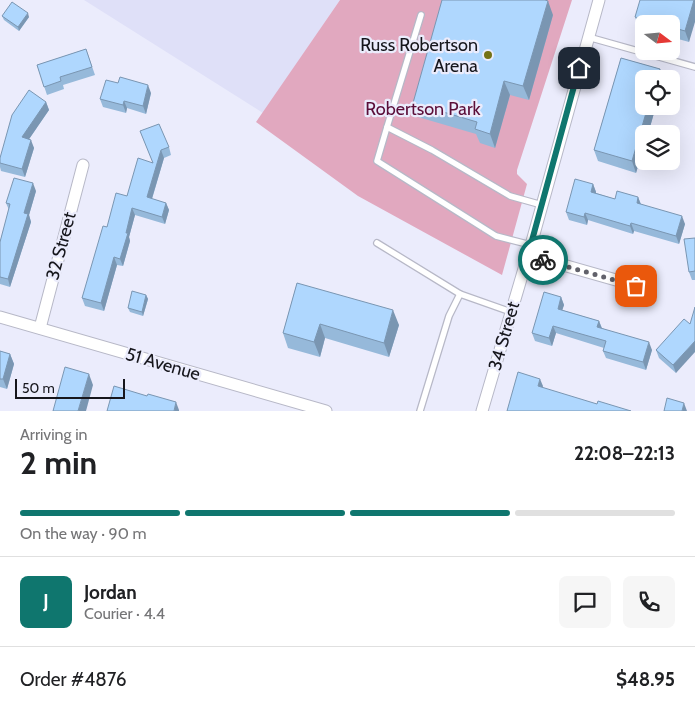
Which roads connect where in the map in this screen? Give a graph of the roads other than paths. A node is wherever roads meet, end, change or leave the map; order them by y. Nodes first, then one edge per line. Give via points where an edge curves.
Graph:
1 (599, 0) edge
2 (420, 14) dead end
3 (588, 37) junction
4 (695, 67) edge
5 (387, 126) junction
6 (83, 165) dead end
7 (542, 205) junction
8 (378, 243) dead end
9 (529, 250) junction
10 (636, 286) dead end
11 (460, 294) junction
12 (511, 312) junction
13 (0, 317) edge
14 (40, 328) junction
15 (298, 407) edge
16 (326, 411) edge
17 (420, 411) edge
18 (482, 411) edge

1 - 3 street, 34 Street
2 - 5 lane
3 - 4 lane
3 - 7 street, 34 Street
5 - 7 lane via 510,196
5 - 9 lane via 377,161 496,236
6 - 14 street, 32 Street
7 - 9 street, 34 Street
8 - 11 lane
9 - 10 street
9 - 12 street, 34 Street
11 - 12 lane
11 - 17 lane via 449,316
12 - 18 street, 34 Street
13 - 14 street, 51 Avenue
14 - 15 street, 51 Avenue
15 - 16 street, 51 Avenue

